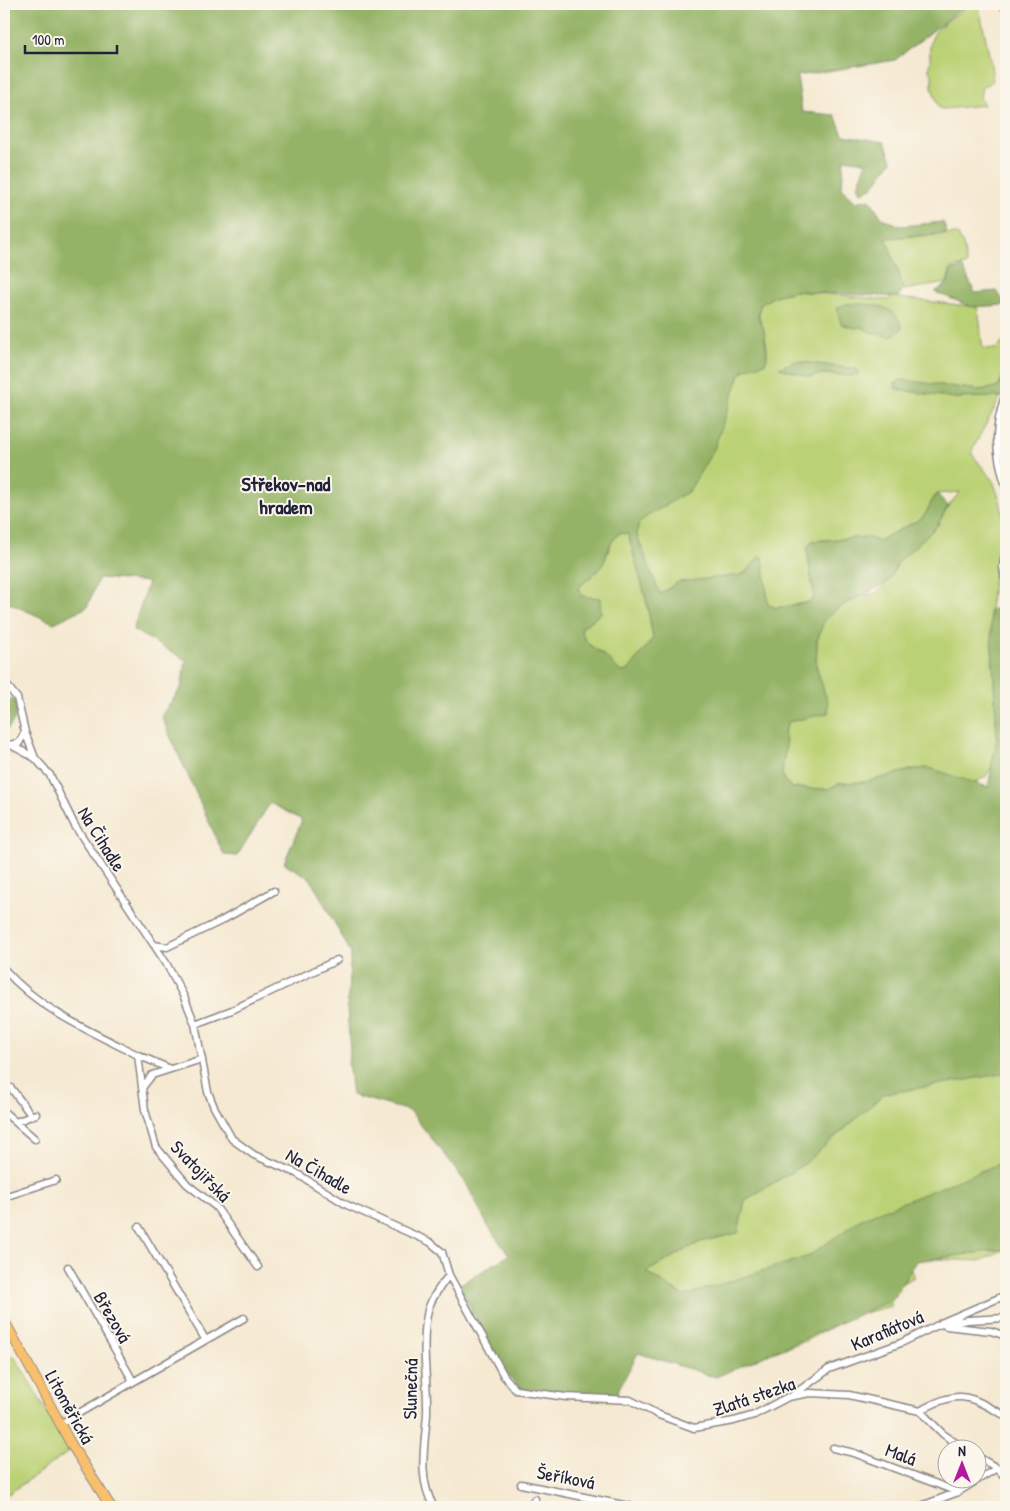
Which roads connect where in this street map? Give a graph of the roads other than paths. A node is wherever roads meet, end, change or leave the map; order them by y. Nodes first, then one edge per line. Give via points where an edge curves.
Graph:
1 (1003, 4) edge
2 (1006, 10) edge
3 (1006, 393) edge
4 (1006, 487) edge
5 (1006, 551) edge
6 (1006, 584) edge
7 (4, 682) edge
8 (25, 732) junction
9 (4, 746) edge
10 (13, 746) junction
11 (36, 758) junction
12 (274, 891) dead end
13 (154, 945) junction
14 (337, 960) dead end
15 (4, 969) edge
16 (195, 1024) junction
17 (138, 1055) junction
18 (202, 1059) junction
19 (168, 1068) junction
20 (11, 1088) dead end
21 (142, 1088) junction
22 (4, 1112) edge
23 (16, 1122) junction
24 (35, 1139) dead end
25 (56, 1180) dead end
26 (4, 1197) edge
27 (139, 1227) dead end
28 (68, 1267) dead end
29 (258, 1267) dead end
30 (449, 1275) junction
31 (1006, 1295) edge
32 (244, 1318) dead end
33 (1006, 1318) edge
34 (4, 1320) edge
35 (938, 1325) junction
36 (1006, 1336) edge
37 (205, 1340) junction
38 (133, 1381) junction
39 (516, 1390) joint
40 (788, 1397) junction
41 (920, 1410) junction
42 (1006, 1416) edge
43 (60, 1424) junction
44 (949, 1438) edge
45 (833, 1448) dead end
46 (988, 1463) edge
47 (996, 1468) junction
48 (1006, 1478) edge
49 (521, 1484) dead end
50 (958, 1492) junction
51 (535, 1499) dead end
52 (111, 1507) edge
53 (434, 1507) edge
54 (528, 1507) edge
55 (633, 1507) edge
56 (919, 1507) edge

1 - 2 street
3 - 4 street via 996,433
5 - 6 street via 1003,568
7 - 8 street, Na Čihadle via 17,698
8 - 10 street via 19,743
8 - 11 street, Na Čihadle
9 - 10 street
10 - 11 street
11 - 13 street, Na Čihadle via 50,775 75,826
12 - 13 street via 175,944 167,947
13 - 16 street, Na Čihadle via 178,984
14 - 16 street
15 - 17 street via 20,988 65,1018
16 - 18 street, Na Čihadle
17 - 19 street
17 - 21 street, Svatojiřská
18 - 19 street
18 - 30 street, Na Čihadle via 214,1107 232,1139 240,1146 296,1173 347,1205 430,1242 442,1252
19 - 21 street via 152,1075
20 - 23 street via 33,1114
21 - 29 street, Svatojiřská via 156,1147 187,1184 220,1212
22 - 23 street
23 - 24 street
25 - 26 street
27 - 37 street
28 - 38 street, Březová
30 - 39 street, Na Čihadle via 504,1376
30 - 53 street, Slunečná via 427,1313 425,1334 427,1414 422,1456 429,1500
31 - 35 street
32 - 37 street
33 - 35 street, Karafiátová
34 - 43 main road, Litoměřická
35 - 36 street via 991,1331
35 - 40 street, Karafiátová via 901,1343 829,1369
37 - 38 street
38 - 43 street
39 - 40 street, Zlatá stezka via 566,1397 630,1400 694,1428 748,1417
40 - 41 street, Zlatá stezka via 810,1392 832,1393
41 - 42 street via 954,1396 974,1399
41 - 44 street
43 - 52 main road, Litoměřická
45 - 50 street, Malá
46 - 47 street
47 - 48 street
47 - 50 street
49 - 55 street, Šeříková
50 - 56 street
51 - 54 street

